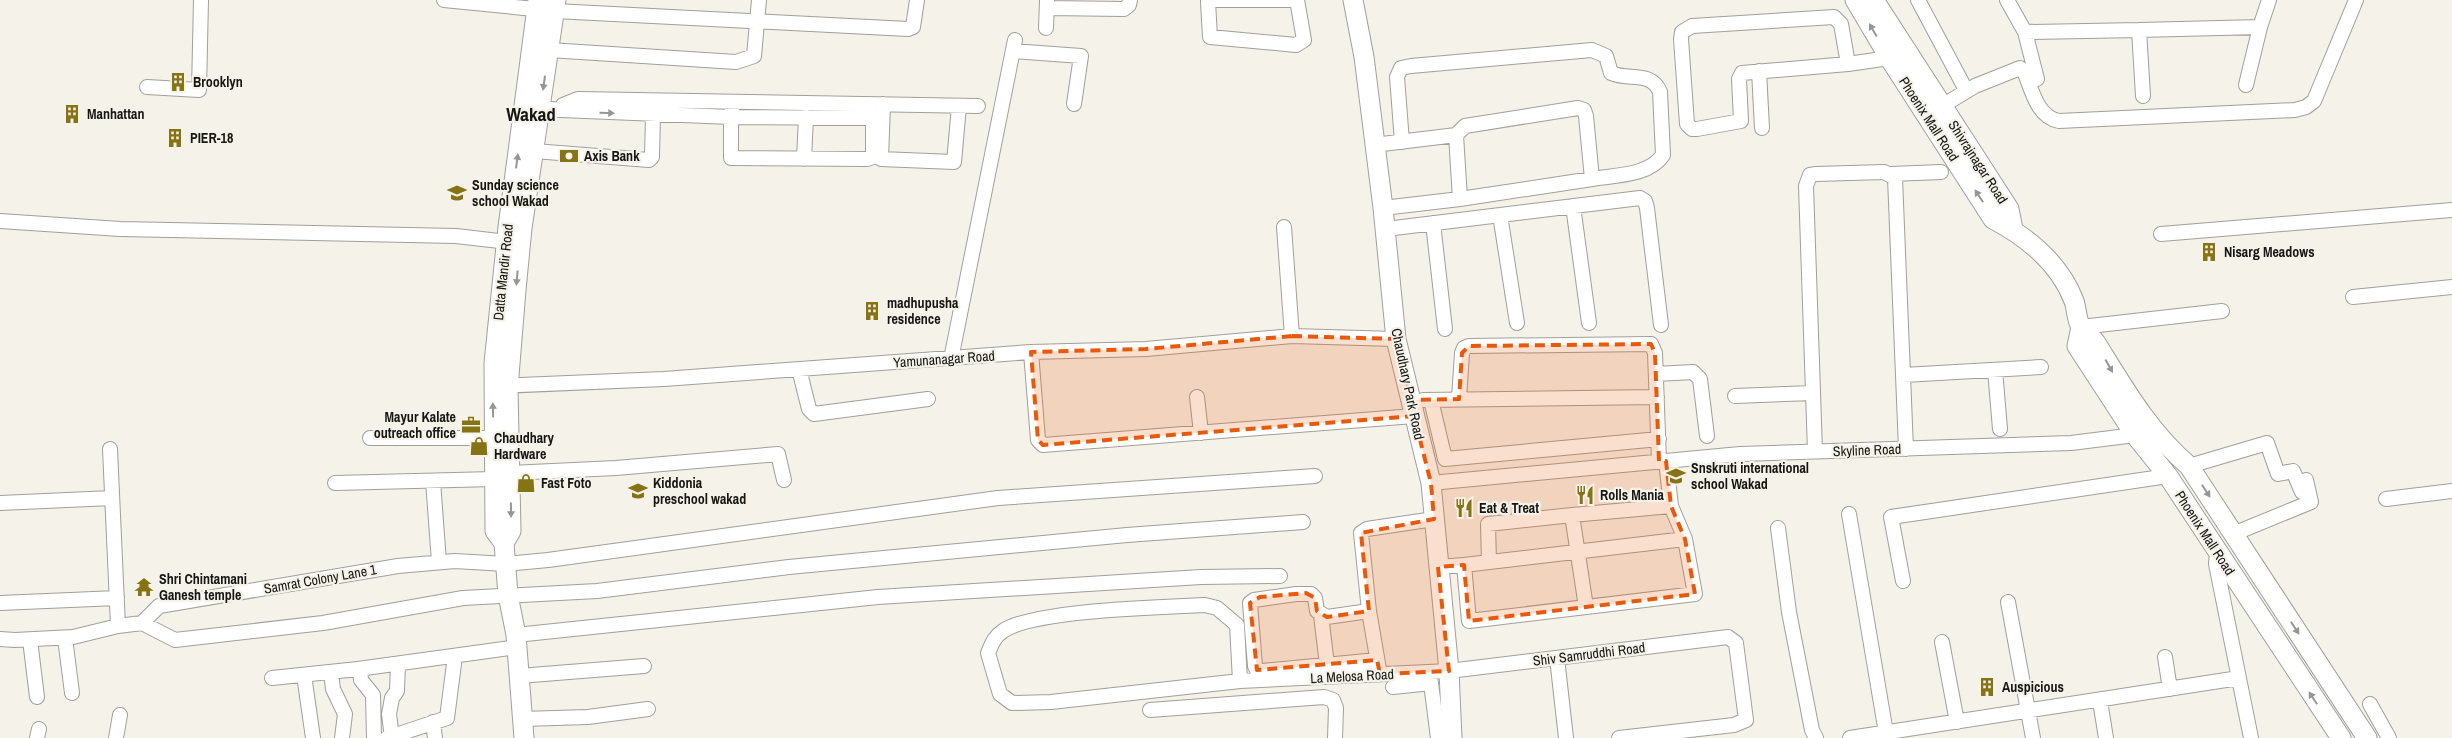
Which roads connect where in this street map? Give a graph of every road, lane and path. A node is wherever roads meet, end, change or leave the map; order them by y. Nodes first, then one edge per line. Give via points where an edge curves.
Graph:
1 (201, 0) edge
2 (444, 0) edge
3 (758, 0) edge
4 (916, 0) edge
5 (1130, 0) edge
6 (1353, 0) edge
7 (1855, 0) edge
8 (1874, 0) edge
9 (1918, 0) edge
10 (2007, 0) edge
11 (2269, 0) edge
12 (2356, 0) edge
13 (1208, 1) edge
14 (547, 4) edge
15 (1047, 4) edge
16 (757, 21) junction
17 (2260, 27) junction
18 (1046, 28) dead end
19 (2139, 30) junction
20 (2025, 32) junction
21 (549, 50) junction
22 (1899, 56) junction
23 (1848, 64) junction
24 (1759, 71) junction
25 (2037, 79) dead end
26 (2246, 85) dead end
27 (147, 87) dead end
28 (1966, 90) junction
29 (2143, 96) dead end
30 (733, 101) junction
31 (883, 104) junction
32 (1074, 104) dead end
33 (959, 106) junction
34 (978, 106) dead end
35 (1942, 106) junction
36 (541, 108) junction
37 (561, 110) junction
38 (653, 115) junction
39 (731, 117) junction
40 (806, 117) junction
41 (1762, 128) dead end
42 (1456, 135) junction
43 (1402, 142) junction
44 (1374, 145) junction
45 (534, 151) junction
46 (804, 159) junction
47 (1941, 172) dead end
48 (1891, 174) junction
49 (1592, 178) junction
50 (1460, 200) junction
51 (1573, 206) junction
52 (1383, 208) junction
53 (2452, 210) edge
54 (1500, 215) junction
55 (0, 221) edge
56 (1433, 223) junction
57 (1284, 227) dead end
58 (1386, 228) junction
59 (2013, 229) junction
60 (2161, 234) dead end
61 (513, 242) junction
62 (2452, 287) edge
63 (2353, 297) dead end
64 (2222, 311) dead end
65 (1517, 323) dead end
66 (1589, 323) dead end
67 (1661, 325) dead end
68 (2081, 327) junction
69 (1445, 329) dead end
70 (1292, 336) junction
71 (1396, 339) junction
72 (1031, 352) junction
73 (951, 359) junction
74 (2041, 367) dead end
75 (799, 369) junction
76 (1995, 370) junction
77 (1656, 374) junction
78 (1904, 375) junction
79 (500, 386) junction
80 (1813, 393) junction
81 (1735, 396) dead end
82 (1197, 397) dead end
83 (1657, 397) junction
84 (928, 399) dead end
85 (1458, 399) junction
86 (1431, 400) junction
87 (1413, 408) junction
88 (2000, 429) dead end
89 (1201, 433) junction
90 (2135, 435) junction
91 (1707, 436) dead end
92 (2158, 437) junction
93 (370, 438) dead end
94 (494, 438) junction
95 (1658, 439) junction
96 (110, 449) dead end
97 (1906, 449) junction
98 (1815, 452) junction
99 (1663, 461) junction
100 (2190, 466) junction
101 (2304, 472) dead end
102 (502, 476) junction
103 (1315, 476) dead end
104 (2168, 476) junction
105 (784, 480) dead end
106 (433, 481) junction
107 (335, 483) dead end
108 (1431, 483) junction
109 (2452, 491) edge
110 (2302, 492) dead end
111 (112, 498) junction
112 (2386, 499) dead end
113 (0, 503) edge
114 (1671, 506) junction
115 (1849, 514) dead end
116 (1572, 515) junction
117 (1434, 519) junction
118 (1303, 522) dead end
119 (1778, 528) dead end
120 (2233, 534) junction
121 (1685, 539) junction
122 (1576, 552) junction
123 (2217, 552) junction
124 (439, 562) junction
125 (1489, 562) junction
126 (506, 564) junction
127 (1464, 565) junction
128 (1438, 567) junction
129 (1280, 576) dead end
130 (1903, 581) dead end
131 (508, 595) junction
132 (117, 598) junction
133 (2008, 602) dead end
134 (0, 603) edge
135 (1586, 607) junction
136 (1369, 611) junction
137 (1321, 615) junction
138 (142, 623) junction
139 (118, 626) junction
140 (65, 638) junction
141 (0, 639) edge
142 (30, 640) junction
143 (517, 641) junction
144 (1942, 642) dead end
145 (455, 656) junction
146 (2165, 657) dead end
147 (1557, 658) junction
148 (1377, 660) junction
149 (398, 664) junction
150 (1327, 665) junction
151 (644, 666) dead end
152 (360, 669) junction
153 (1449, 671) junction
154 (331, 672) junction
155 (1380, 674) junction
156 (304, 675) junction
157 (519, 676) junction
158 (272, 678) dead end
159 (2239, 678) junction
160 (1240, 681) junction
161 (1393, 687) dead end
162 (2170, 689) junction
163 (72, 693) dead end
164 (38, 697) dead end
165 (2100, 701) junction
166 (2370, 704) dead end
167 (648, 709) dead end
168 (1150, 710) dead end
169 (2029, 712) junction
170 (120, 715) dead end
171 (522, 719) junction
172 (433, 722) junction
173 (1957, 722) junction
174 (1886, 733) junction
175 (390, 737) edge
176 (116, 738) edge
177 (313, 738) edge
178 (342, 738) edge
179 (374, 738) edge
180 (434, 738) edge
181 (524, 738) edge
182 (1335, 738) edge
183 (1438, 738) edge
184 (1452, 738) edge
185 (1566, 738) edge
186 (1619, 738) edge
187 (1816, 738) edge
188 (1850, 738) edge
189 (2034, 738) edge
190 (2106, 738) edge
191 (2250, 738) edge
192 (2341, 738) edge
193 (2367, 738) edge
194 (2388, 738) edge

1 - 27 street via 199,90
2 - 14 street
3 - 16 street
4 - 16 street via 913,27 908,29
5 - 15 street via 1124,9
6 - 44 street, Chaudhary Park Road via 1364,57
22 -> 7 street, Phoenix Mall Road
8 - 22 street, Phoenix Mall Road
9 - 28 street
10 - 20 street
11 - 17 street
12 - 28 street via 2314,100 2306,107 2294,110 2059,121 2042,113 2020,68
13 - 13 street via 1297,0 1304,40 1296,44 1210,37
14 - 16 street
14 - 21 street, Datta Mandir Road
61 -> 14 street, Datta Mandir Road
15 - 18 street
16 - 21 street via 754,56 736,62
17 - 19 street
17 - 26 street
19 - 20 street
19 - 29 street
20 - 25 street
21 -> 36 street, Datta Mandir Road
22 - 23 street
22 - 35 street, Shivrajnagar Road
59 -> 22 street, Phoenix Mall Road via 1993,219
23 - 24 street
23 - 24 street via 1841,24 1834,17 1692,26 1682,32 1681,39 1689,127 1697,129 1741,121 1739,77 1742,73
24 - 41 street
28 - 35 street
30 - 31 street
30 - 37 street via 578,99 563,105
30 - 39 street
31 - 33 street
31 - 33 street via 881,159 954,162
32 - 73 street via 1081,56 1014,46
33 - 34 street
35 - 59 street, Shivrajnagar Road via 2009,209
36 - 37 street
36 - 45 street, Datta Mandir Road
37 -> 38 street
38 - 39 street
38 - 45 street via 652,157 649,160
39 - 40 street
39 - 46 street via 730,158
40 - 46 street
40 - 46 street via 874,118 873,156 867,159
42 - 43 street
42 - 49 street via 1465,126 1578,108 1584,110 1586,116
42 - 50 street
43 - 44 street
43 - 49 street via 1396,77 1401,68 1592,50 1606,56 1611,73 1646,78 1656,84 1660,92 1663,155 1646,170
44 - 52 street, Chaudhary Park Road
45 - 61 street, Datta Mandir Road
47 - 48 street
48 - 78 street via 1897,185
48 - 80 street via 1816,174 1806,180
49 - 50 street
50 - 52 street
51 - 54 street
51 - 66 street
51 - 67 street via 1634,198 1645,201
52 - 58 street, Chaudhary Park Road
53 - 60 street
54 - 56 street
54 - 65 street
55 - 61 street via 120,229 456,236
56 - 58 street
56 - 69 street
57 - 70 street
58 - 71 street, Chaudhary Park Road
59 - 68 street via 2061,277 2074,301
61 - 79 street, Datta Mandir Road
62 - 63 street
64 - 68 street
68 - 90 street, Phoenix Mall Road via 2077,346
68 -> 92 street via 2095,340 2115,376
70 - 71 street, Yamunanagar Road
70 - 72 street, Yamunanagar Road via 1146,349
71 - 87 street, Chaudhary Park Road
72 - 73 street, Yamunanagar Road
72 - 89 street via 1039,444
73 - 75 street, Yamunanagar Road
74 - 76 street
75 - 79 street, Yamunanagar Road
75 - 84 street via 809,410 814,414
76 - 78 street
76 - 88 street
77 - 83 street
77 - 85 street via 1654,347 1645,343 1469,346 1462,353
77 - 91 street via 1693,372 1700,379
78 - 97 street
94 -> 79 street, Datta Mandir Road
79 - 102 street, Datta Mandir Road
80 - 81 street
80 - 98 street
82 - 89 street
83 - 85 street
83 - 95 street
85 - 86 street
86 - 87 street
86 - 95 street via 1445,459
87 - 89 street
87 - 108 street, Chaudhary Park Road
90 - 92 street, Skyline Road
90 - 97 street, Skyline Road via 2071,443
90 - 104 street, Phoenix Mall Road
92 - 100 street, Phoenix Mall Road
93 - 94 street
94 - 102 street, Datta Mandir Road
95 - 99 street
96 - 111 street
97 - 98 street, Skyline Road
98 - 99 street, Skyline Road
99 - 108 street, Skyline Road
99 - 114 street
100 - 110 street via 2267,443 2278,474 2293,471
100 -> 120 street, Phoenix Mall Road
101 - 120 street via 2312,502
102 - 105 street via 778,454
102 - 106 street
102 - 126 street, Datta Mandir Road via 495,531 504,543
103 - 126 street, Samrat Colony Lane 1 via 998,498 638,549
104 - 123 street, Phoenix Mall Road
104 - 130 street via 1891,517
106 - 107 street
106 - 124 street
108 - 117 street, Chaudhary Park Road
109 - 112 street
111 - 113 street
111 - 132 street
114 - 116 street
114 - 121 street
115 - 174 street
116 - 122 street
116 - 125 street via 1488,524
117 - 128 street, Chaudhary Park Road
117 - 136 street via 1367,529 1361,534
118 - 131 street via 1127,535 808,566 597,591
119 - 187 street via 1789,612
120 -> 193 street, Phoenix Mall Road
121 - 122 street
121 - 135 street via 1695,594
122 - 125 street
122 - 135 street
123 - 159 street via 2216,564
192 -> 123 street, Phoenix Mall Road
124 - 126 street, Samrat Colony Lane 1
124 - 138 street, Samrat Colony Lane 1 via 313,578 158,606
125 - 127 street
126 - 131 street, Datta Mandir Road
127 - 128 street
127 - 135 street via 1469,621
128 - 153 street, Chaudhary Park Road
129 - 143 street via 1193,577 878,597
131 - 138 street via 463,598 323,623 175,640
131 - 143 street, Datta Mandir Road
132 - 134 street
132 - 139 street
133 - 169 street
136 - 137 street
136 - 148 street
137 - 150 street
137 - 150 street via 1311,594 1250,603 1257,670
138 - 139 street
139 - 140 street
140 - 142 street
140 - 163 street
141 - 142 street
142 - 164 street
143 - 145 street
143 - 157 street, Datta Mandir Road
144 - 173 street
145 - 149 street
145 - 172 street via 447,718
146 - 162 street
147 - 153 street, Shiv Samruddhi Road
147 - 185 street
147 - 186 street, Shiv Samruddhi Road via 1728,637 1736,643 1746,720 1734,725
148 - 150 street
148 - 155 street
149 - 152 street
149 - 175 street via 397,691 388,714
151 - 157 street
152 - 154 street
152 - 179 street via 364,686 373,695
153 - 155 street, La Melosa Road
153 - 184 street, Chaudhary Park Road
154 - 156 street
154 - 178 street via 333,689 345,714
155 - 160 street, La Melosa Road
156 - 158 street
156 - 177 street
157 - 171 street, Datta Mandir Road
159 - 162 street
159 - 191 street
160 - 160 street, La Melosa Road via 1051,702 1012,703 1000,694 988,653 994,639 1004,630 1051,617 1205,605 1217,608 1237,625
161 - 183 street via 1431,683
162 - 165 street
165 - 169 street
165 - 190 street
166 - 194 street
167 - 171 street via 588,717
168 - 182 street via 1324,697 1333,700 1336,708
169 - 173 street
169 - 189 street
170 - 176 street
171 - 181 street, Datta Mandir Road
172 - 175 street
172 - 180 street
173 - 174 street
174 - 188 street

